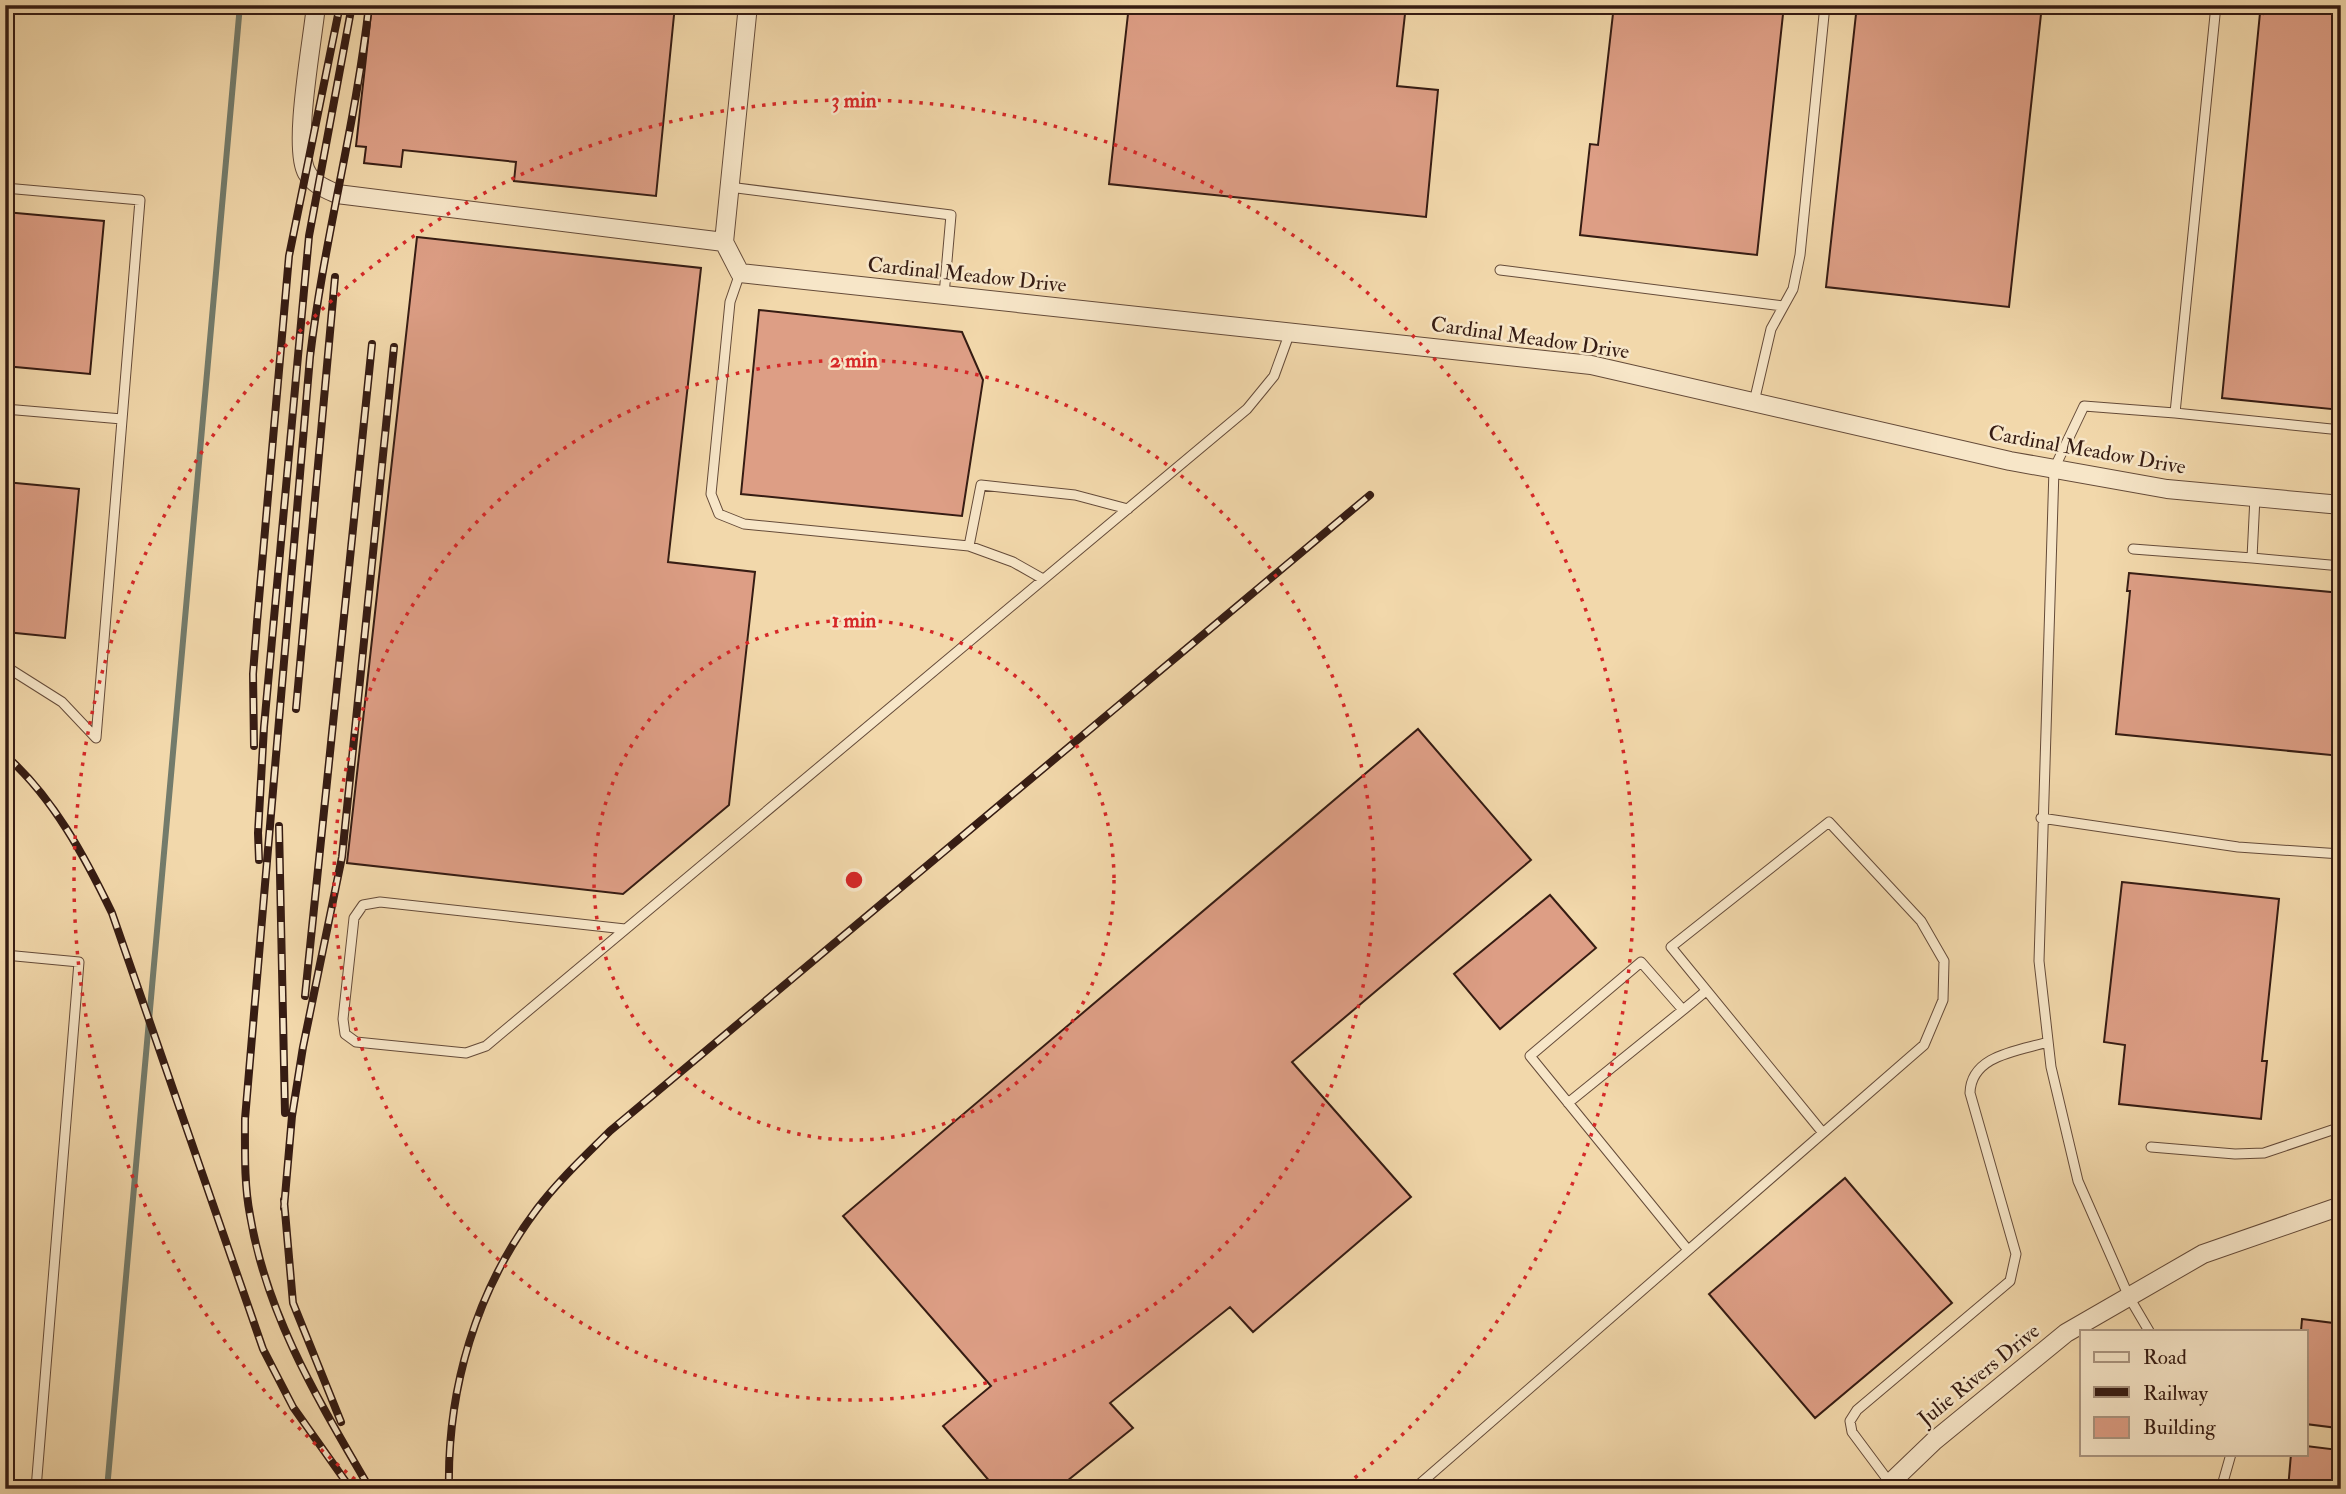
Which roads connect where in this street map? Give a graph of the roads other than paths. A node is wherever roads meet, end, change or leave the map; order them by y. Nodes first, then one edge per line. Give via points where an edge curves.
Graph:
1 (317, 5) edge
2 (748, 5) edge
3 (1825, 5) edge
4 (2216, 5) edge
5 (729, 187) junction
6 (5, 188) edge
7 (724, 242) junction
8 (1500, 270) dead end
9 (740, 273) junction
10 (944, 295) junction
11 (1783, 306) junction
12 (1290, 332) junction
13 (1754, 402) junction
14 (5, 409) edge
15 (2175, 413) junction
16 (122, 419) junction
17 (2341, 430) edge
18 (2054, 469) junction
19 (2255, 497) junction
20 (2341, 505) edge
21 (1128, 509) junction
22 (969, 546) junction
23 (2133, 549) dead end
24 (2252, 558) junction
25 (2341, 566) edge
26 (1043, 579) junction
27 (5, 666) edge
28 (2041, 818) junction
29 (2341, 854) edge
30 (625, 929) junction
31 (5, 955) edge
32 (1706, 990) junction
33 (1682, 1010) junction
34 (2048, 1042) junction
35 (1568, 1103) junction
36 (2341, 1127) edge
37 (1823, 1133) junction
38 (2151, 1147) dead end
39 (2341, 1206) edge
40 (1688, 1250) junction
41 (2129, 1297) junction
42 (2148, 1330) edge
43 (2230, 1456) edge
44 (1887, 1486) edge
45 (36, 1489) edge
46 (1413, 1489) edge
47 (2221, 1489) edge

1 - 7 street via 300,147 306,173 319,186 337,194
2 - 5 street
3 - 11 lane via 1801,255 1793,289
4 - 15 lane
5 - 7 street
5 - 10 lane via 951,215
6 - 16 lane via 140,201
7 - 9 street
8 - 11 lane
9 - 10 street, Cardinal Meadow Drive
9 - 22 lane via 730,302 712,480 711,494 719,514 744,524
10 - 12 street, Cardinal Meadow Drive
11 - 13 lane via 1771,330
12 - 13 street, Cardinal Meadow Drive via 1591,365
12 - 21 lane via 1274,376 1247,409
13 - 18 street, Cardinal Meadow Drive
14 - 16 lane
15 - 17 lane
15 - 18 lane via 2084,405
16 - 27 lane via 96,738 62,702
18 - 19 street, Cardinal Meadow Drive via 2167,489
18 - 28 lane
19 - 20 street, Cardinal Meadow Drive
19 - 24 lane
21 - 22 lane via 1075,495 981,485
21 - 26 lane
22 - 26 lane
23 - 24 lane
24 - 25 lane
26 - 30 lane
28 - 29 lane via 2238,847
28 - 34 lane via 2039,961
30 - 30 lane via 486,1046 466,1053 356,1042 345,1034 354,918 363,905 380,902
31 - 45 lane via 79,962
32 - 33 lane
32 - 37 lane
32 - 37 lane via 1671,947 1829,822 1921,921 1944,961 1943,1000 1924,1045
33 - 35 lane
33 - 35 lane via 1641,962 1531,1056
34 - 41 lane via 2078,1181
34 - 44 lane via 1994,1058 1979,1067 1970,1080 2017,1254 2015,1269 2010,1281 1850,1420 1852,1432
35 - 40 lane
36 - 38 lane via 2264,1153
37 - 40 lane
39 - 41 street, Julie Rivers Drive via 2203,1254
40 - 46 lane
41 - 42 lane
41 - 44 street, Julie Rivers Drive via 2066,1334 1934,1441
43 - 47 lane

